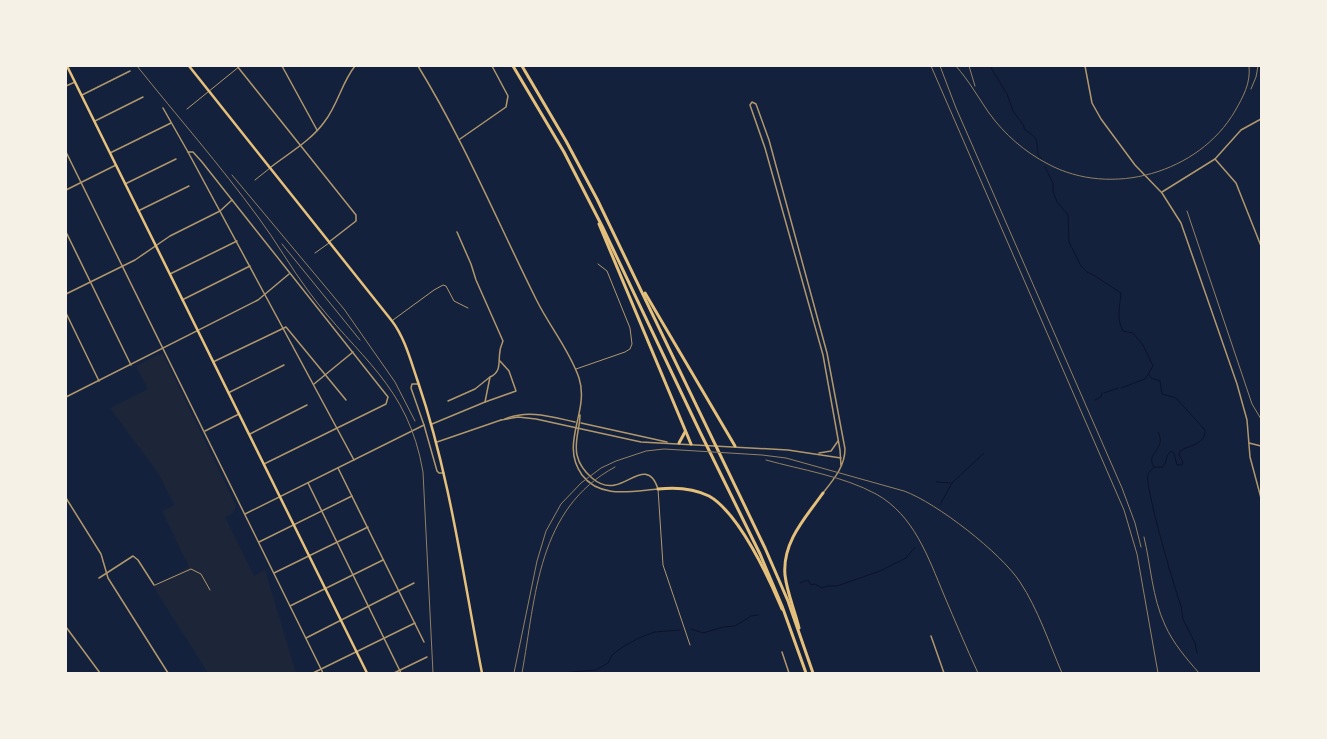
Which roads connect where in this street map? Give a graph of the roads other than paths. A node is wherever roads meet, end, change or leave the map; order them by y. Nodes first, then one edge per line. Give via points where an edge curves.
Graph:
1 (67, 66) edge
2 (189, 66) edge
3 (282, 66) edge
4 (355, 66) edge
5 (418, 66) edge
6 (492, 66) edge
7 (522, 66) edge
8 (1085, 66) edge
9 (238, 67) edge
10 (514, 67) edge
11 (130, 71) dead end
12 (75, 82) junction
13 (66, 86) edge
14 (209, 91) junction
15 (81, 95) junction
16 (143, 97) dead end
17 (163, 108) dead end
18 (187, 109) dead end
19 (1261, 119) edge
20 (95, 122) junction
21 (172, 123) junction
22 (317, 130) junction
23 (459, 139) junction
24 (300, 145) junction
25 (66, 152) edge
26 (188, 152) junction
27 (110, 153) junction
28 (176, 159) dead end
29 (1215, 159) junction
30 (116, 165) junction
31 (270, 168) junction
32 (255, 180) dead end
33 (81, 183) junction
34 (125, 184) junction
35 (189, 186) dead end
36 (66, 190) edge
37 (1162, 193) junction
38 (232, 200) junction
39 (592, 204) junction
40 (138, 211) junction
41 (220, 211) junction
42 (66, 232) edge
43 (457, 232) dead end
44 (237, 241) junction
45 (330, 242) junction
46 (156, 246) junction
47 (1261, 246) edge
48 (315, 253) dead end
49 (598, 264) dead end
50 (250, 266) junction
51 (123, 267) junction
52 (170, 274) junction
53 (290, 274) junction
54 (636, 277) junction
55 (90, 282) junction
56 (66, 294) edge
57 (265, 295) junction
58 (182, 300) junction
59 (468, 308) dead end
60 (66, 313) edge
61 (392, 320) junction
62 (283, 328) junction
63 (198, 332) junction
64 (295, 337) junction
65 (291, 341) junction
66 (163, 350) junction
67 (353, 352) junction
68 (213, 362) junction
69 (500, 362) junction
70 (132, 365) junction
71 (284, 365) dead end
72 (576, 370) junction
73 (326, 375) junction
74 (490, 377) junction
75 (99, 381) junction
76 (314, 384) junction
77 (418, 384) junction
78 (66, 392) edge
79 (228, 393) junction
80 (67, 397) edge
81 (346, 400) dead end
82 (448, 401) dead end
83 (485, 402) junction
84 (307, 405) dead end
85 (239, 414) junction
86 (580, 415) junction
87 (500, 420) junction
88 (576, 422) junction
89 (580, 423) junction
90 (432, 424) junction
91 (424, 425) junction
92 (337, 428) junction
93 (575, 428) junction
94 (579, 428) junction
95 (204, 432) junction
96 (685, 432) junction
97 (249, 434) junction
98 (838, 438) junction
99 (437, 442) junction
100 (670, 442) junction
101 (679, 443) junction
102 (1248, 443) junction
103 (691, 444) junction
104 (735, 446) junction
105 (1261, 446) edge
106 (817, 453) junction
107 (842, 458) junction
108 (845, 459) junction
109 (354, 460) junction
110 (264, 465) junction
111 (842, 466) junction
112 (338, 468) junction
113 (444, 473) junction
114 (308, 483) junction
115 (658, 489) junction
116 (823, 493) joint
117 (279, 496) junction
118 (352, 496) junction
119 (66, 498) edge
120 (1261, 498) edge
121 (322, 511) junction
122 (245, 514) junction
123 (293, 525) junction
124 (368, 527) junction
125 (259, 542) junction
126 (338, 543) junction
127 (309, 557) junction
128 (384, 560) junction
129 (106, 574) junction
130 (274, 574) junction
131 (353, 574) junction
132 (99, 578) dead end
133 (414, 583) dead end
134 (154, 585) joint
135 (325, 589) junction
136 (210, 590) dead end
137 (399, 591) junction
138 (290, 606) junction
139 (369, 607) junction
140 (340, 620) junction
141 (415, 623) junction
142 (66, 627) edge
143 (67, 631) edge
144 (931, 636) dead end
145 (306, 638) junction
146 (384, 638) junction
147 (424, 642) dead end
148 (690, 645) dead end
149 (805, 649) junction
150 (356, 652) junction
151 (782, 652) dead end
152 (800, 654) junction
153 (427, 657) dead end
154 (321, 669) junction
155 (400, 670) junction
156 (100, 673) edge
157 (168, 673) edge
158 (313, 673) edge
159 (323, 673) edge
160 (367, 673) edge
161 (394, 673) edge
162 (402, 673) edge
163 (482, 673) edge
164 (789, 673) edge
165 (806, 673) edge
166 (813, 673) edge
167 (944, 673) edge

1 - 12 main road
2 - 14 main road
3 - 22 street
4 - 22 street via 326,120
5 - 23 street
6 - 23 street via 506,91 507,104 502,111
7 - 54 highway via 579,163
8 - 37 street via 1092,103 1101,119 1135,165
9 - 14 lane
9 - 24 street
10 - 39 highway
11 - 15 street
12 - 13 street
12 - 15 main road
14 - 18 lane
14 - 31 main road
15 - 20 main road
16 - 20 street
17 - 21 street
19 - 29 street via 1241,130
20 - 27 main road
21 - 26 street
21 - 27 street
22 - 24 street
23 - 72 street via 538,301
24 - 31 street
24 - 45 street via 357,218
25 - 33 street
26 - 38 street via 193,152
26 - 41 street
27 - 30 main road
28 - 34 street
29 - 37 street
29 - 47 street via 1236,183
30 - 33 street
30 - 34 main road
31 - 32 lane
31 - 45 main road
33 - 36 street
33 - 51 street
34 - 40 main road
35 - 40 street
37 - 102 street via 1181,223 1222,338 1244,407
38 - 41 street
38 - 53 street
39 - 96 highway
39 - 152 highway via 773,583
40 - 46 main road
41 - 44 street
41 - 46 street via 170,236
42 - 55 street
43 - 69 street via 503,339
44 - 50 street
44 - 52 street
45 - 48 lane
45 - 61 main road
46 - 51 street
46 - 52 main road
49 - 72 lane via 607,271 630,328 632,344 625,352
50 - 57 street
50 - 58 street
51 - 55 street
51 - 66 street
52 - 58 main road
53 - 57 street
53 - 67 street
54 - 104 highway
54 - 149 highway via 778,575
55 - 56 street
55 - 70 street
57 - 62 street
57 - 63 street
58 - 63 main road
59 - 61 lane via 454,301 443,285
60 - 75 street
61 - 77 main road via 402,338
62 - 64 street via 288,328
62 - 65 street
62 - 68 street
63 - 66 street
63 - 68 main road
64 - 65 street
64 - 73 street
65 - 76 street
66 - 70 street
66 - 95 street
67 - 73 street
67 - 92 street via 387,395 388,401
68 - 79 main road
69 - 74 street via 495,374
69 - 83 street via 506,367 516,391
70 - 75 street
71 - 79 street
72 - 86 street via 581,390
73 - 76 street
73 - 81 street
74 - 82 street via 475,389
74 - 83 street
75 - 80 street
76 - 92 street
77 - 90 main road
77 - 91 street via 412,384 411,388
78 - 80 street
79 - 85 main road
83 - 90 street
84 - 97 street
85 - 95 street
85 - 97 main road
86 - 88 street
86 - 89 street
87 - 88 street via 528,414
87 - 93 street via 524,418
87 - 99 street
88 - 89 street
88 - 93 street
89 - 94 street
89 - 100 street
90 - 99 main road
91 - 109 street
91 - 113 street via 437,471
92 - 109 street
92 - 110 street
93 - 94 street
93 - 115 street via 572,452 582,475 594,486 614,492
94 - 100 street via 641,442
94 - 115 street via 576,450 578,459 586,472 598,483 606,486 616,485 643,474 653,479
95 - 122 street
96 - 101 highway
96 - 103 highway
97 - 110 main road
98 - 106 street via 833,449
98 - 107 street
98 - 108 street via 823,355 765,148 751,112 752,102 756,104 769,140 827,353
99 - 113 main road
100 - 101 street
101 - 103 street
102 - 105 street
102 - 120 street
103 - 104 street
104 - 106 street
106 - 107 street
107 - 108 street
107 - 111 street
108 - 111 street
109 - 112 street
110 - 117 main road
111 - 116 street
112 - 114 street
112 - 118 street
113 - 163 main road
114 - 117 street
114 - 121 street
115 - 148 lane via 663,566
115 - 152 highway via 690,489 710,497 724,508 743,534 771,584
116 - 149 highway via 795,533 786,560 787,583
117 - 122 street
117 - 123 main road
118 - 121 street
118 - 124 street
119 - 129 street via 101,554
121 - 123 street
121 - 126 street
122 - 125 street
123 - 125 street
123 - 127 main road
124 - 126 street
124 - 128 street
125 - 130 street
126 - 127 street
126 - 131 street
127 - 130 street
127 - 135 main road
128 - 131 street
128 - 137 street
129 - 132 street
129 - 134 street via 134,556
129 - 157 street
130 - 138 street
131 - 135 street
131 - 139 street
133 - 137 street
134 - 136 lane via 191,569 201,574
135 - 138 street
135 - 140 main road
137 - 139 street
137 - 141 street
138 - 145 street
139 - 140 street
139 - 146 street
140 - 145 street
140 - 150 main road
141 - 146 street
141 - 147 street
142 - 143 street
143 - 156 street
144 - 167 street
145 - 154 street
146 - 150 street
146 - 155 street
149 - 166 highway
150 - 154 street
150 - 160 main road
151 - 164 street
152 - 165 highway
153 - 155 street
154 - 158 street
154 - 159 street
155 - 161 street
155 - 162 street

